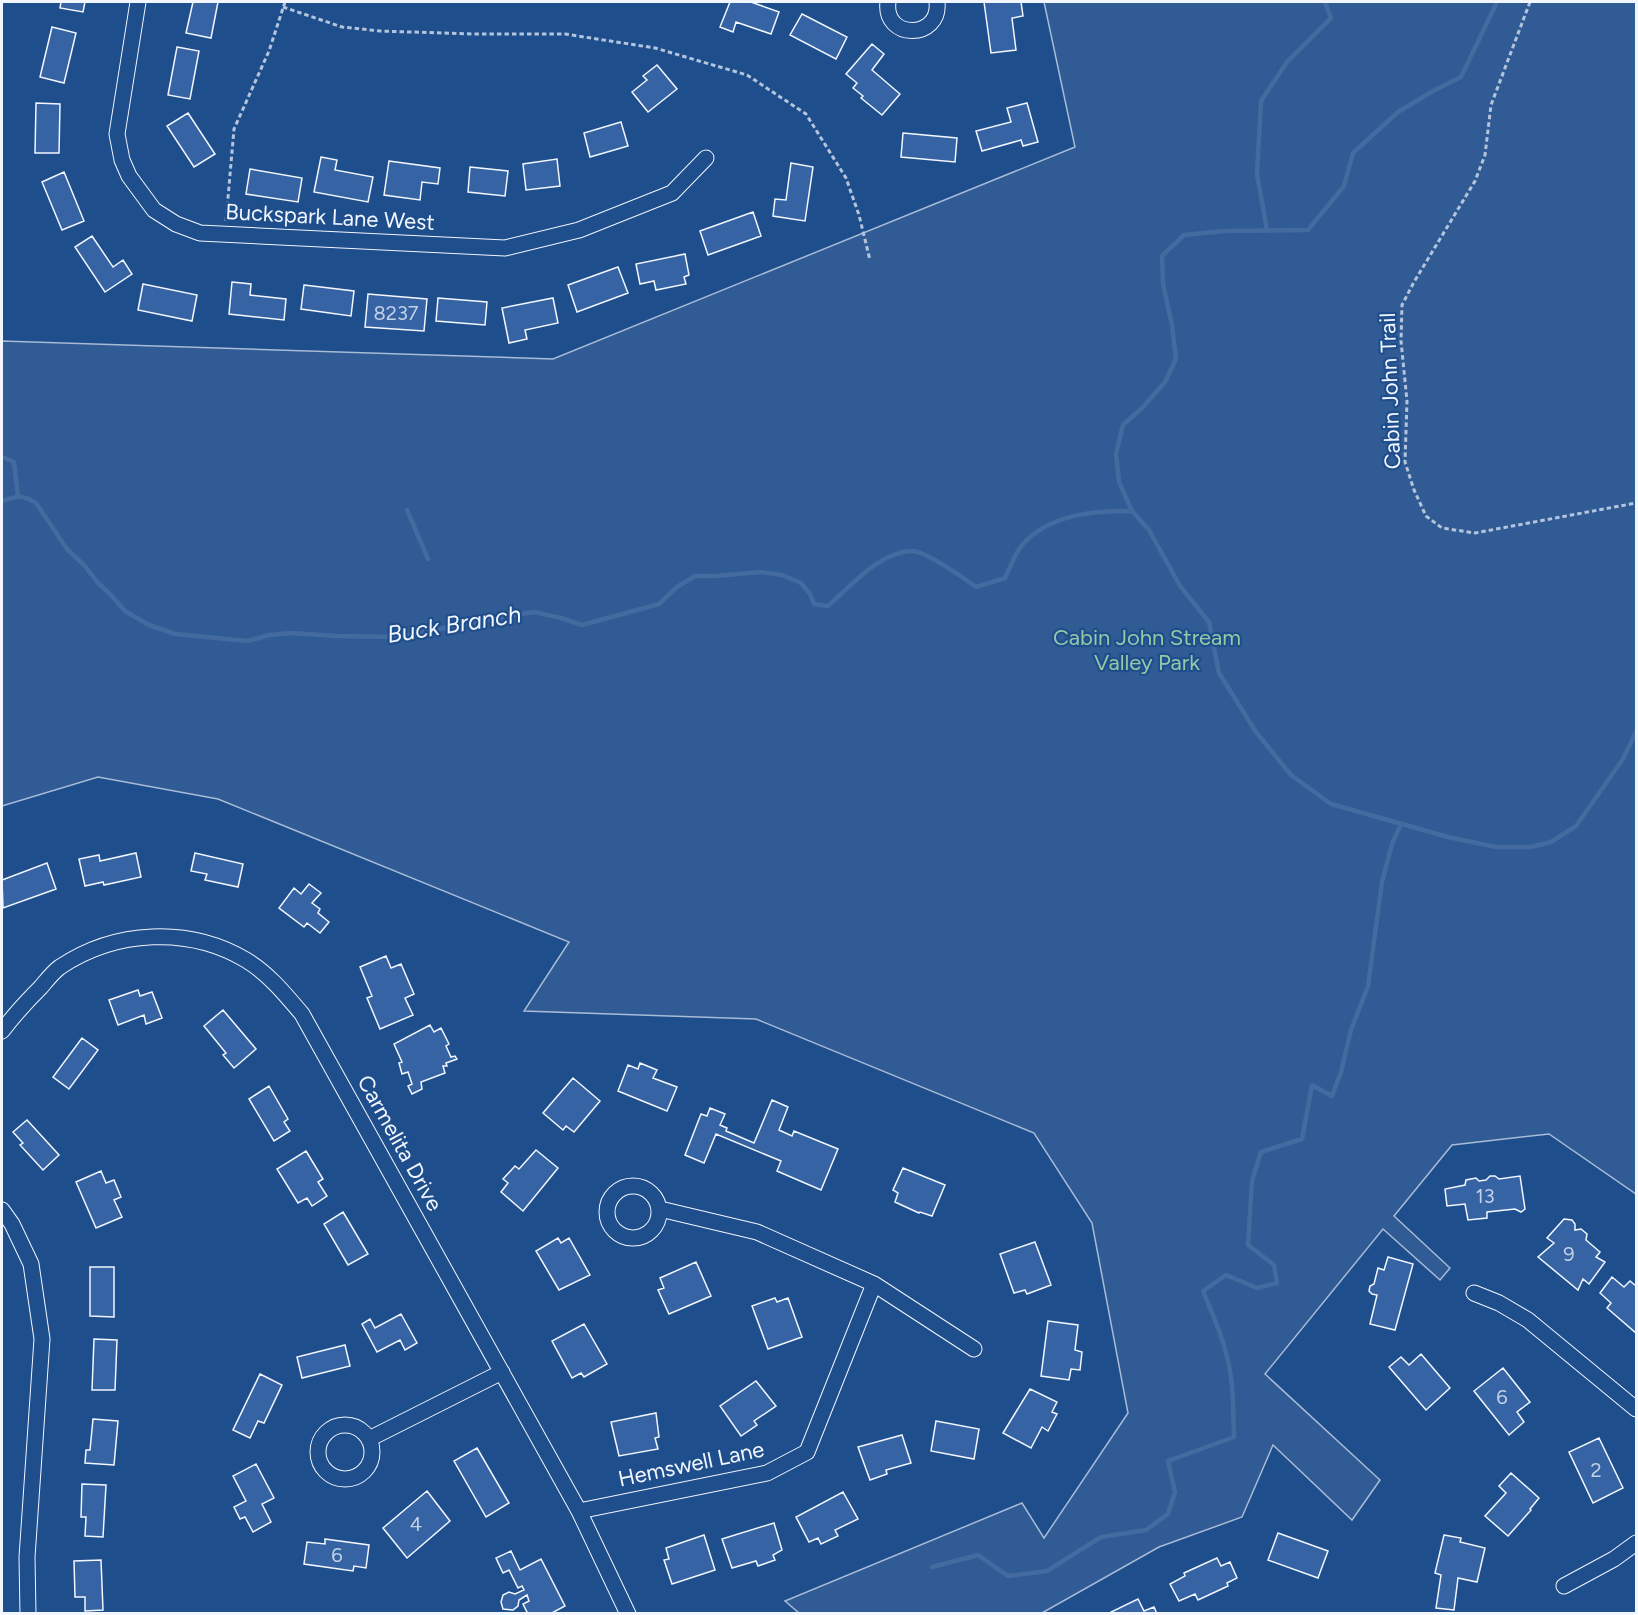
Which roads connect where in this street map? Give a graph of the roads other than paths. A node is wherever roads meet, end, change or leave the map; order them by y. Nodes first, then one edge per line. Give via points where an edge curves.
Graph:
1 (138, 2) edge
2 (888, 2) edge
3 (937, 2) edge
4 (706, 158) dead end
5 (2, 1031) edge
6 (660, 1209) dead end
7 (2, 1210) edge
8 (874, 1284) junction
9 (1474, 1293) dead end
10 (974, 1350) dead end
11 (502, 1372) junction
12 (1636, 1409) edge
13 (369, 1439) dead end
14 (579, 1510) junction
15 (1636, 1543) edge
16 (1564, 1586) dead end
17 (28, 1614) edge
18 (628, 1614) edge

1 - 4 street, Buckspark Lane West via 117,134 122,160 154,210 200,233 506,248 579,230 672,194
2 - 3 street via 892,21 912,31 933,21
5 - 11 street, Carmelita Drive via 58,969 112,942 171,936 209,943 247,960 277,984 302,1014
6 - 8 street via 757,1233
7 - 17 street via 30,1264 42,1339 27,1557
8 - 10 street
8 - 14 street, Hemswell Lane via 807,1452 767,1473
9 - 12 street via 1528,1320
11 - 13 street
11 - 14 street, Carmelita Drive
14 - 18 street, Carmelita Drive
15 - 16 street

